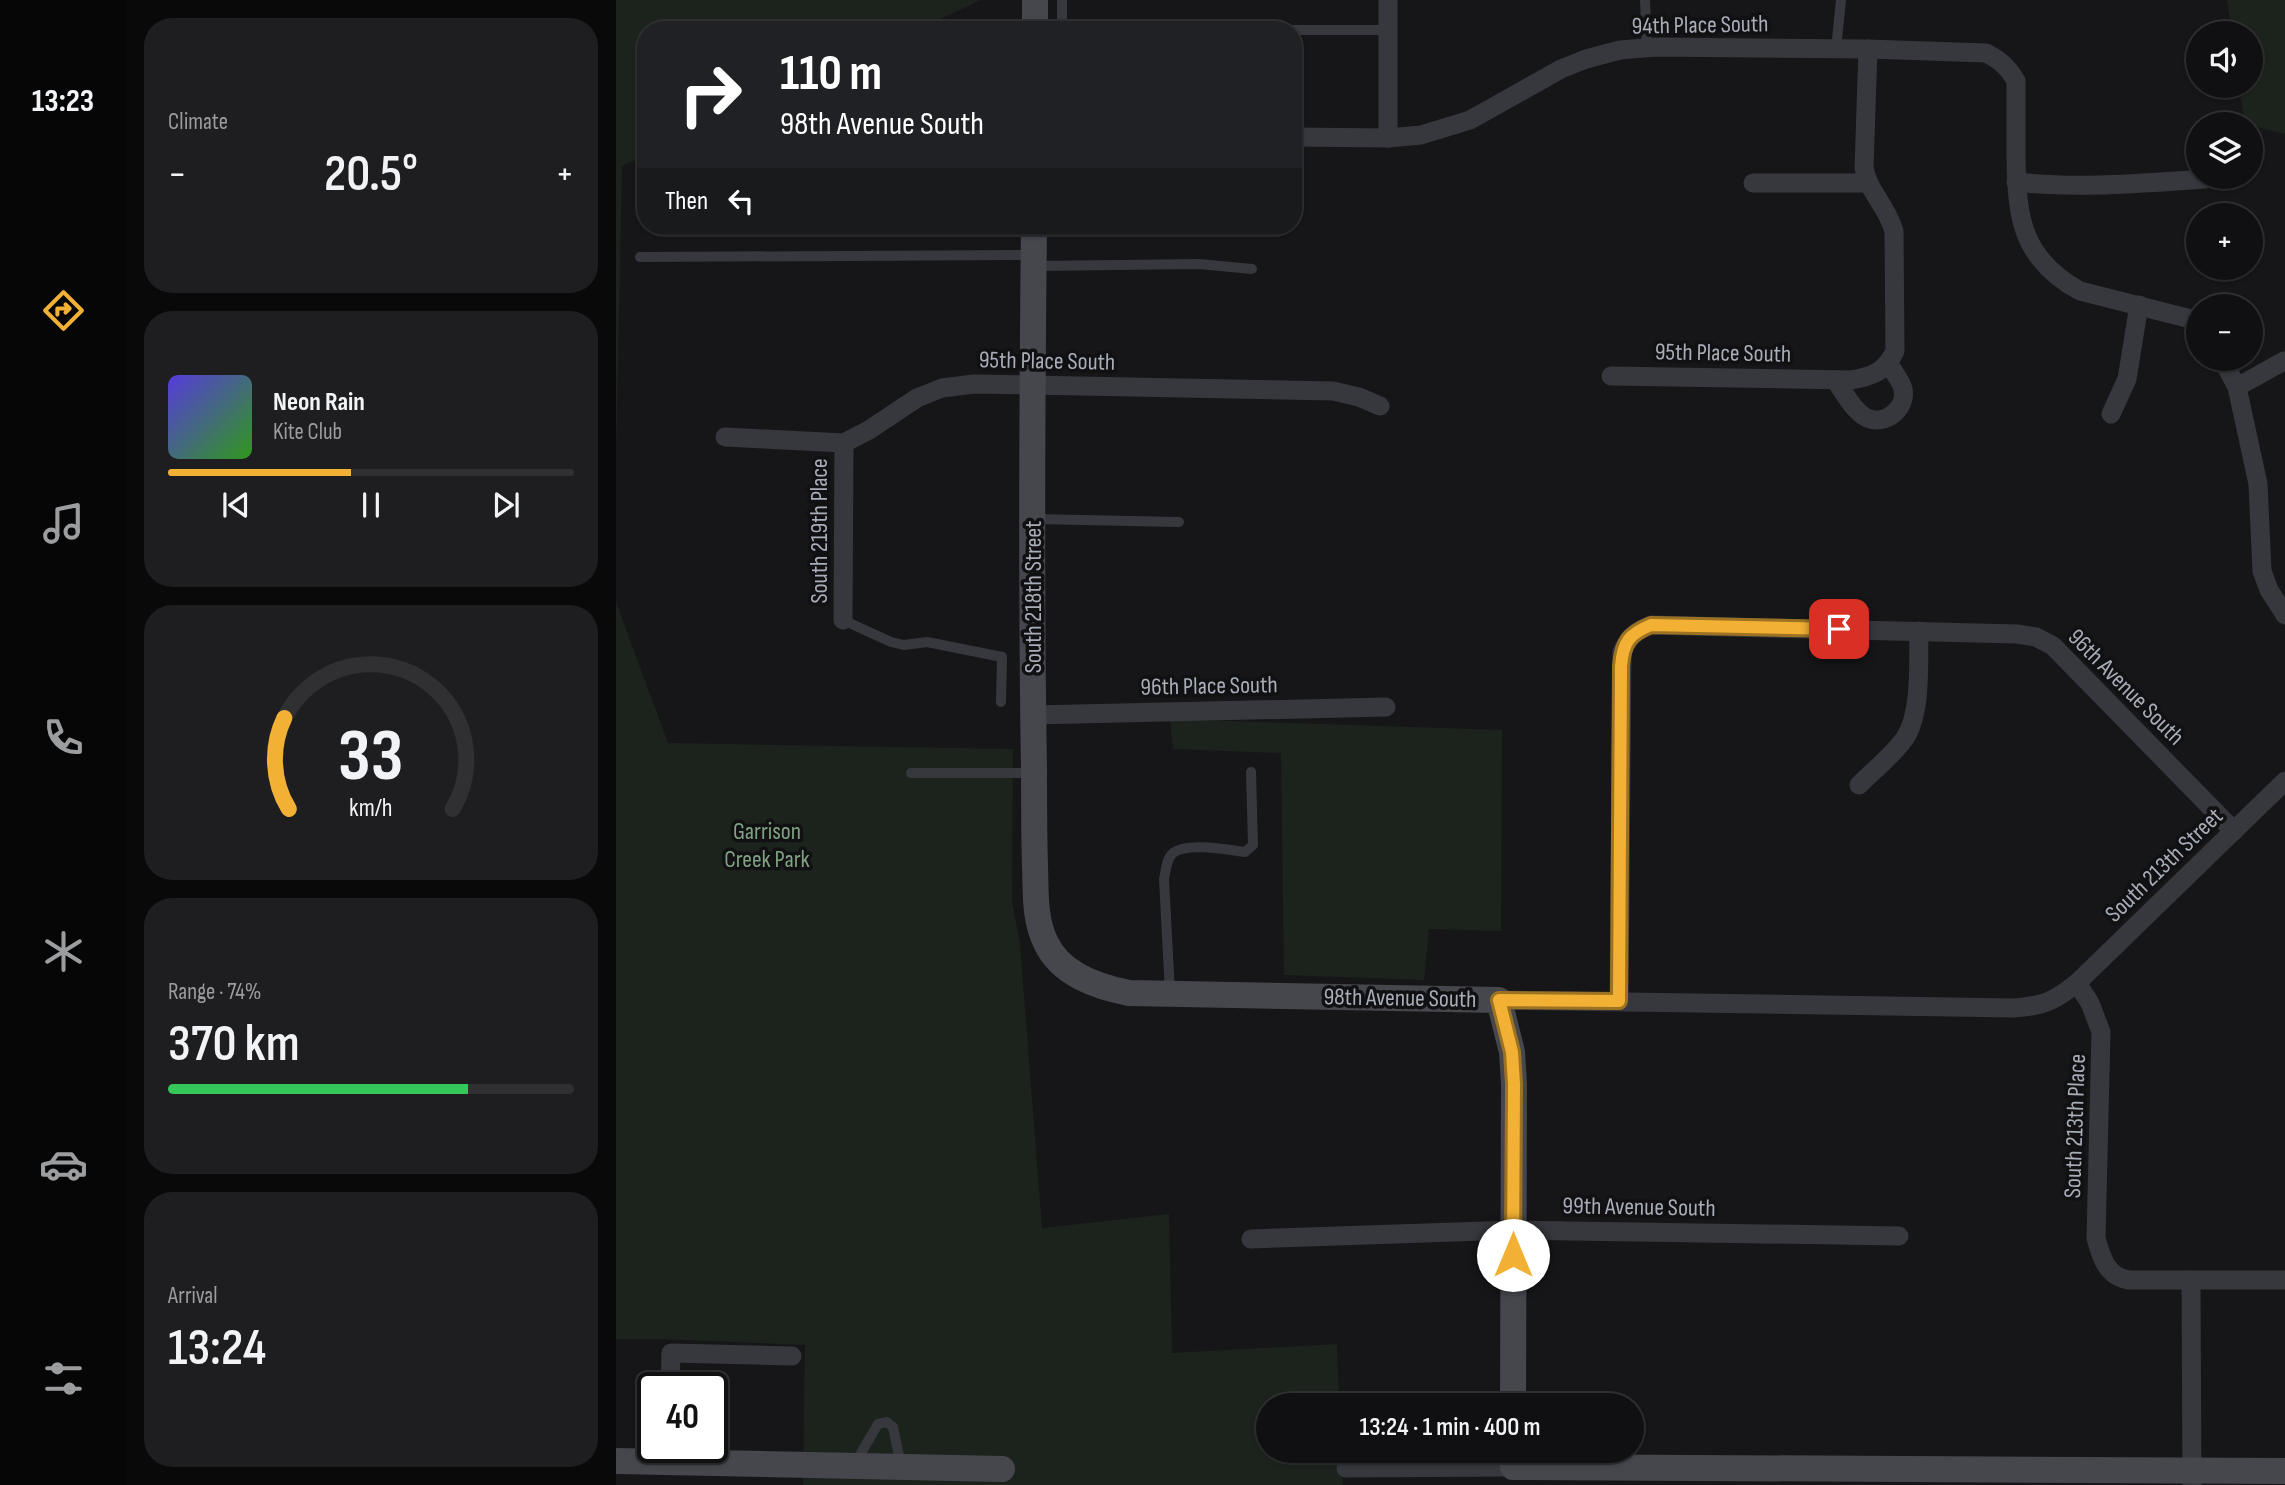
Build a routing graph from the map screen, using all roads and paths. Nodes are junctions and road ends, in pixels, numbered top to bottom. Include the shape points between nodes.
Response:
1 (1035, 0) edge
2 (1062, 0) edge
3 (1388, 0) edge
4 (1645, 0) edge
5 (1841, 0) edge
6 (1035, 21) edge
7 (1062, 21) edge
8 (1302, 30) edge
9 (1388, 30) junction
10 (1647, 48) junction
11 (1836, 49) junction
12 (1867, 49) junction
13 (1302, 137) edge
14 (1388, 138) junction
15 (2186, 179) edge
16 (1754, 183) dead end
17 (1867, 183) junction
18 (2016, 183) junction
19 (1034, 235) edge
20 (639, 257) dead end
21 (1034, 261) junction
22 (1252, 269) dead end
23 (2138, 305) junction
24 (2186, 318) edge
25 (2285, 361) edge
26 (1889, 364) junction
27 (2228, 371) edge
28 (1611, 376) dead end
29 (1843, 380) junction
30 (1032, 384) junction
31 (2236, 387) junction
32 (1380, 406) dead end
33 (2111, 414) dead end
34 (725, 437) dead end
35 (844, 443) junction
36 (1032, 519) junction
37 (1179, 522) dead end
38 (2285, 615) edge
39 (842, 620) joint
40 (1919, 631) junction
41 (1001, 702) dead end
42 (1386, 707) dead end
43 (1033, 715) junction
44 (1251, 772) dead end
45 (911, 773) dead end
46 (1034, 773) junction
47 (2285, 781) edge
48 (1859, 785) dead end
49 (2234, 831) junction
50 (1060, 963) joint
51 (2077, 983) junction
52 (1170, 994) junction
53 (1470, 1000) junction
54 (1499, 1000) junction
55 (1619, 1001) junction
56 (1514, 1124) junction
57 (1514, 1230) junction
58 (1899, 1236) dead end
59 (1251, 1239) dead end
60 (2191, 1280) junction
61 (2285, 1280) edge
62 (792, 1356) dead end
63 (670, 1372) edge
64 (1513, 1393) edge
65 (637, 1458) edge
66 (728, 1458) edge
67 (616, 1461) edge
68 (857, 1466) junction
69 (901, 1467) junction
70 (1513, 1467) edge
71 (1346, 1468) dead end
72 (1002, 1469) dead end
73 (2285, 1471) edge
74 (965, 1477) edge
75 (2192, 1478) edge

1 - 6 street
2 - 7 lane
3 - 9 street
4 - 10 lane
5 - 11 lane
8 - 9 lane
9 - 14 street
10 - 11 street, 94th Place South
10 - 14 street, 94th Place South via 1586,59 1470,120 1421,135
11 - 12 street, 94th Place South
12 - 17 street
12 - 18 street, 94th Place South via 1974,52 1999,60 2016,81
13 - 14 street, 94th Place South
15 - 18 street via 2085,186
16 - 17 street
17 - 26 street via 1890,216 1894,231 1895,351
18 - 23 street via 2022,225 2048,269 2080,291
19 - 21 street, South 218th Street
20 - 21 lane
21 - 22 lane
21 - 30 street, South 218th Street
23 - 24 street
23 - 33 street via 2127,379
25 - 31 street
26 - 29 street via 1868,376
26 - 29 street via 1903,396 1895,414 1886,419 1858,412
27 - 31 street
28 - 29 street, 95th Place South
30 - 32 street, 95th Place South via 1334,391
30 - 35 street, 95th Place South via 974,383 942,388 916,398
30 - 36 street, South 218th Street
31 - 38 street via 2258,484 2262,570
34 - 35 street
35 - 39 street, South 219th Place
36 - 37 lane
36 - 43 street, South 218th Street
39 - 41 lane via 891,642 928,642 1002,657
40 - 48 street via 1911,726
40 - 49 street, 96th Avenue South via 2017,634 2053,646
40 - 55 street, 96th Avenue South via 1651,625 1627,641 1621,666
42 - 43 street, 96th Place South
43 - 46 street, South 218th Street
44 - 52 lane via 1252,845 1245,852 1188,848 1173,853 1167,864
45 - 46 lane
46 - 50 street, South 218th Street via 1038,921 1046,945
47 - 49 street, South 213th Street
49 - 51 street, South 213th Street
50 - 52 street, 98th Avenue South via 1107,989
51 - 55 street, 98th Avenue South via 2037,1007 2014,1008
51 - 60 street, South 213th Place via 2101,1032 2096,1237 2102,1258 2120,1279
52 - 53 street, 98th Avenue South
53 - 54 street, 98th Avenue South
53 - 56 street via 1502,1059
54 - 55 street, 98th Avenue South
54 - 56 street via 1512,1052
56 - 57 street
57 - 58 street, 99th Avenue South
57 - 59 street, 99th Avenue South
57 - 64 street
60 - 61 street
60 - 75 street
62 - 63 street via 671,1353
65 - 67 street
66 - 68 street
68 - 69 street
68 - 69 lane via 878,1424 887,1422 893,1427
69 - 74 street
70 - 71 street
70 - 75 street
72 - 74 street
73 - 75 street

